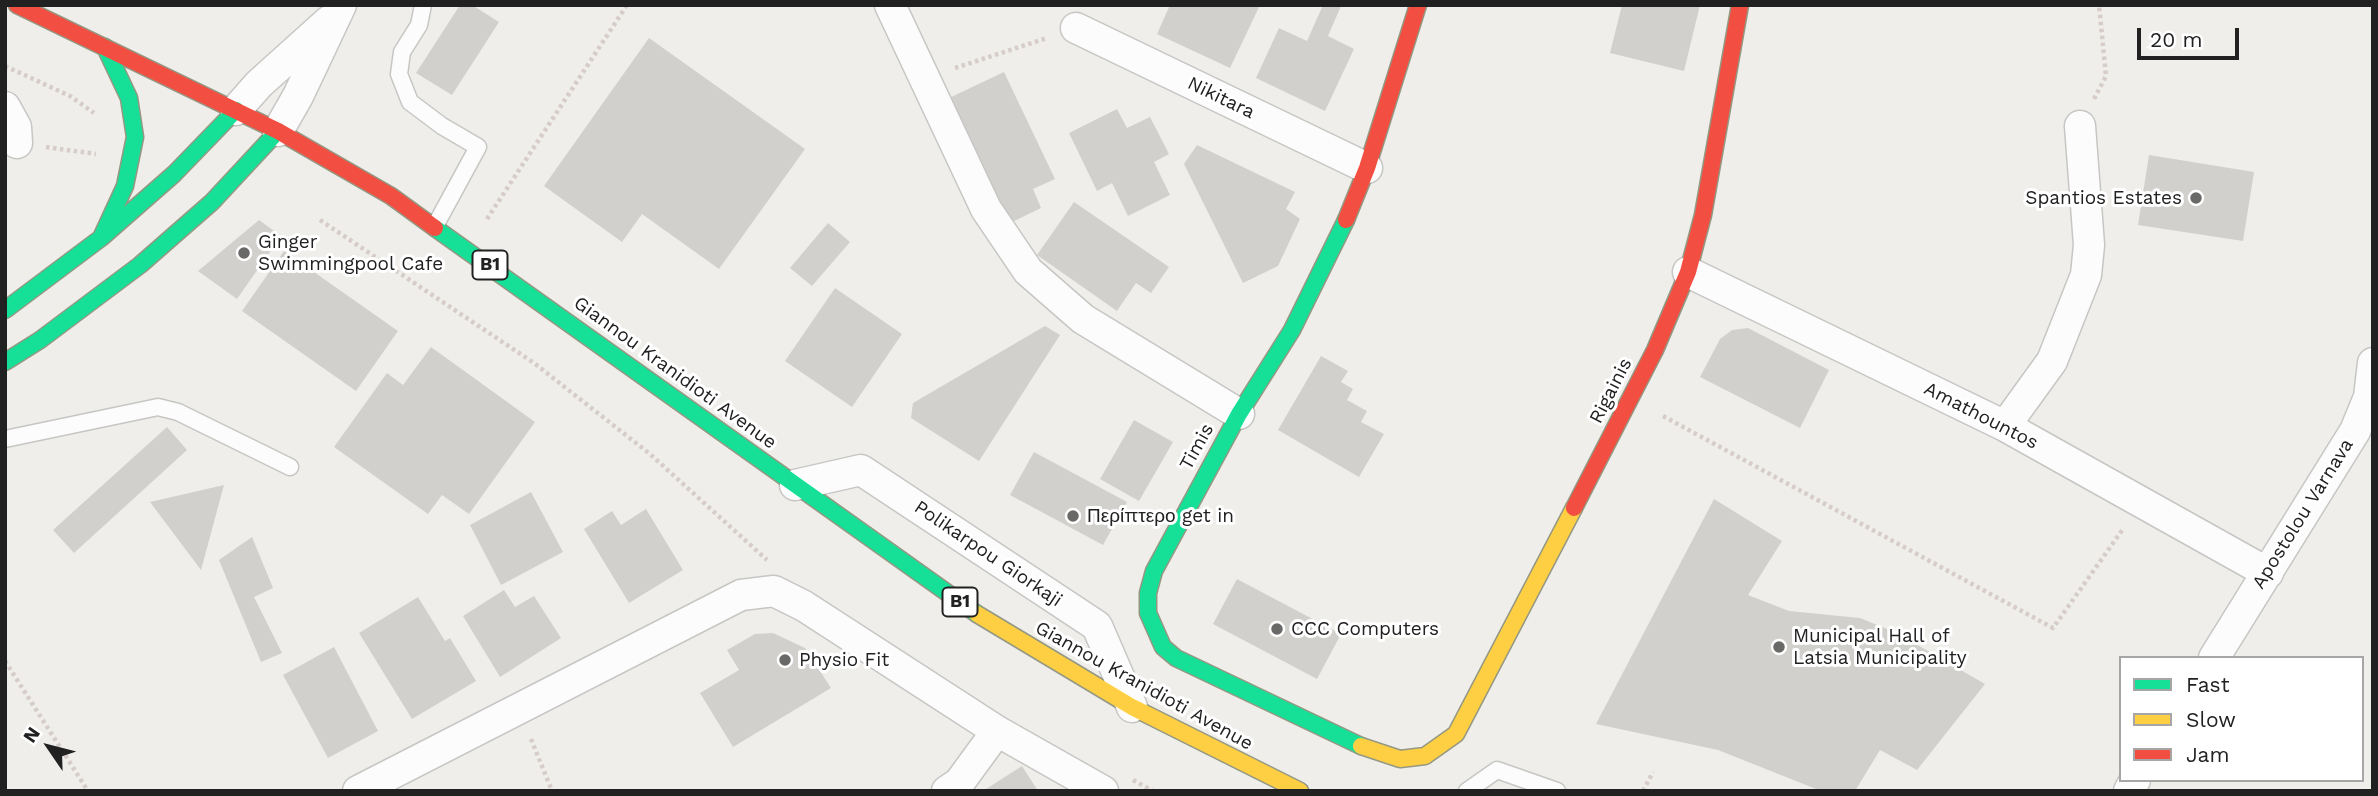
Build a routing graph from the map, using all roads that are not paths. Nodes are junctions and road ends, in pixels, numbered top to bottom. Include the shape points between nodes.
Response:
1 (17, 5) edge
2 (423, 5) edge
3 (890, 5) edge
4 (1418, 5) edge
5 (1740, 5) edge
6 (337, 12) edge
7 (1076, 28) road end
8 (105, 47) junction
9 (5, 107) edge
10 (236, 110) junction
11 (2080, 126) road end
12 (278, 131) junction
13 (17, 143) road end
14 (1367, 168) junction
15 (435, 226) junction
16 (101, 237) junction
17 (1688, 272) junction
18 (5, 310) edge
19 (5, 362) edge
20 (2373, 363) edge
21 (2371, 397) edge
22 (1239, 414) junction
23 (2005, 426) junction
24 (5, 439) edge
25 (290, 467) dead end
26 (795, 485) junction
27 (2268, 573) junction
28 (2215, 656) edge
29 (1132, 707) junction
30 (997, 731) junction
31 (1425, 756) joint
32 (1116, 784) edge
33 (358, 791) edge
34 (947, 791) edge
35 (1300, 791) edge
36 (1467, 791) edge
37 (1557, 791) edge

1 - 8 main road, Giannou Kranidioti Avenue / B1
2 - 15 lane via 419,25 402,52 399,74 410,102 478,147
3 - 22 street via 986,209 1028,271 1083,319
4 - 14 main road, Timis
5 - 17 main road, Rigainis via 1713,175
6 - 10 street
6 - 12 street
7 - 14 street, Nikitara
8 - 10 main road, Giannou Kranidioti Avenue / B1
8 - 16 main road via 129,98 135,137 125,186
9 - 13 street via 16,127
10 - 12 main road, Giannou Kranidioti Avenue / B1
10 - 16 main road via 174,174
11 - 23 street via 2089,245 2086,275 2052,361
12 - 15 main road, Giannou Kranidioti Avenue / B1
12 - 19 main road via 212,201 140,265
14 - 22 main road, Timis via 1338,241 1292,330
15 - 26 main road, Giannou Kranidioti Avenue / B1
16 - 18 main road
17 - 23 street, Amathountos
17 - 31 main road, Rigainis via 1656,350 1465,720 1444,746
20 - 21 street, Apostolou Varnava
21 - 27 street, Apostolou Varnava
22 - 31 main road, Timis via 1154,571 1148,613 1155,633 1176,658 1373,752 1400,759
23 - 27 street, Amathountos
24 - 25 lane via 158,407 178,412
26 - 29 main road, Giannou Kranidioti Avenue / B1 via 991,624
26 - 29 street, Polikarpou Giorkaji via 861,470 1097,626
27 - 28 street, Apostolou Varnava
29 - 35 main road, Giannou Kranidioti Avenue / B1
30 - 32 street
30 - 33 street via 774,591 741,595
30 - 34 street
36 - 37 lane via 1497,770

